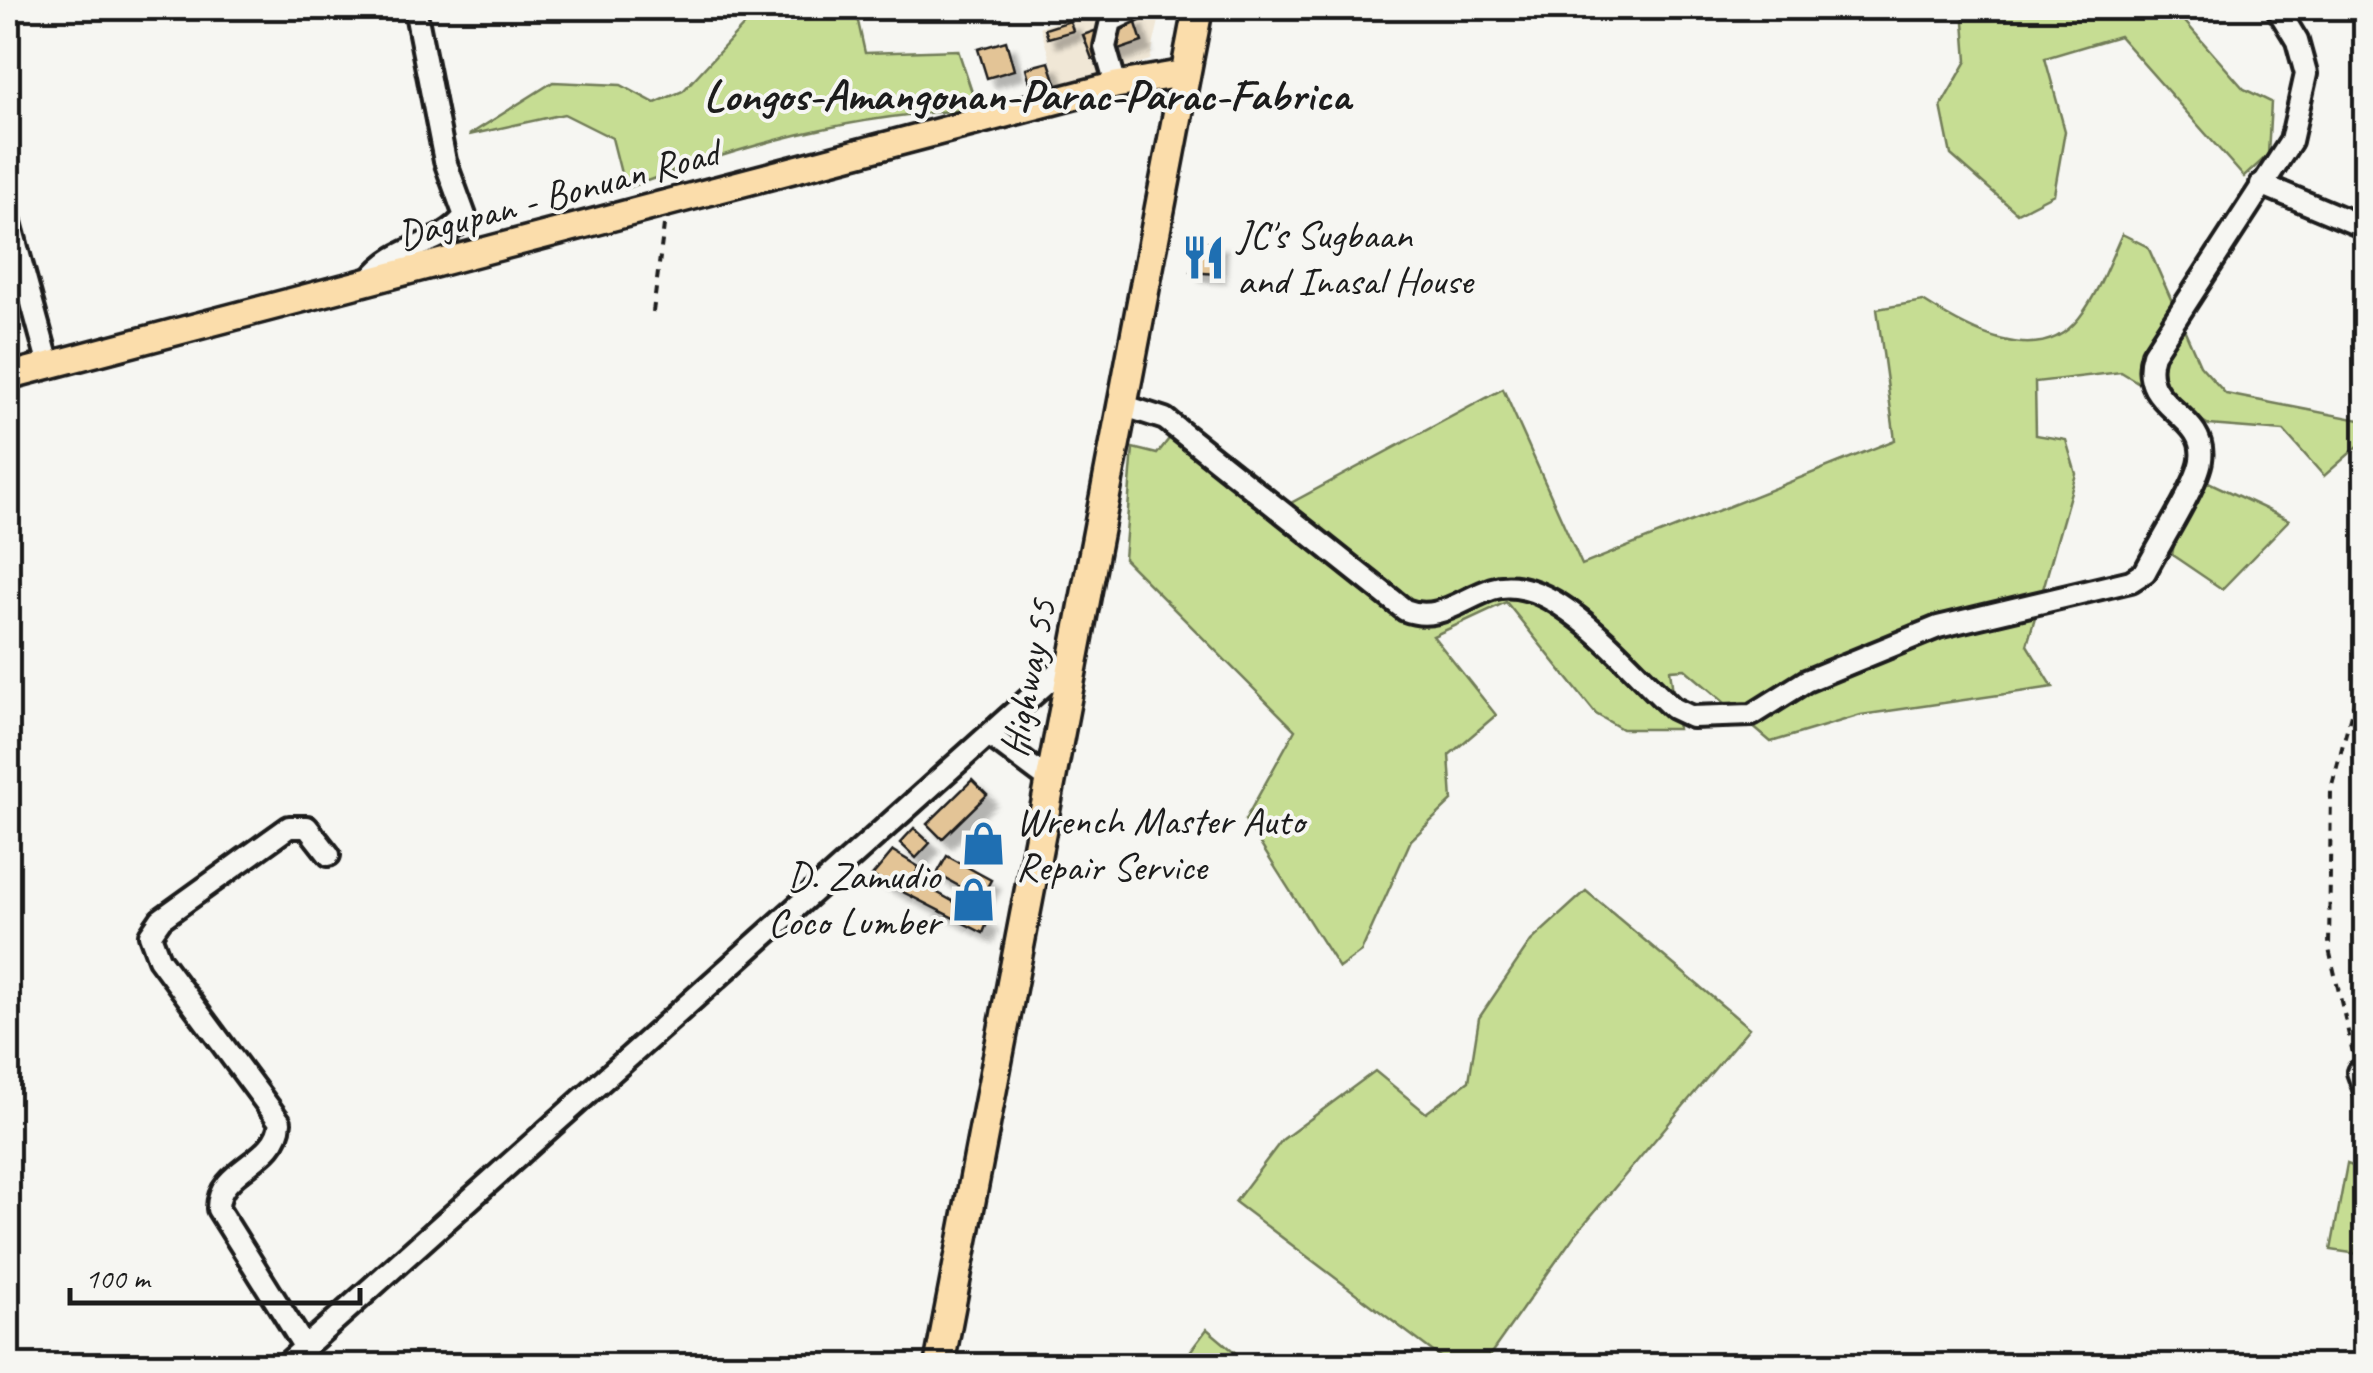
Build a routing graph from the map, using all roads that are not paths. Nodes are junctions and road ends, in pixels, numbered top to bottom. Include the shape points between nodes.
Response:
1 (415, 8) edge
2 (1138, 8) edge
3 (1198, 8) edge
4 (2276, 8) edge
5 (1186, 73) junction
6 (1116, 85) junction
7 (2261, 184) junction
8 (8, 215) edge
9 (2366, 228) edge
10 (368, 282) junction
11 (49, 365) junction
12 (8, 376) edge
13 (1145, 413) junction
14 (1071, 661) junction
15 (990, 735) junction
16 (1049, 780) junction
17 (329, 855) dead end
18 (2358, 1072) road end
19 (2366, 1094) edge
20 (304, 1346) junction
21 (284, 1366) edge
22 (939, 1366) edge

1 - 10 street via 446,161 465,216 455,228 396,254
2 - 6 street via 1110,21 1105,46
3 - 5 highway, Highway 55
4 - 7 street via 2297,42 2306,74 2291,141
5 - 6 main road, Dagupan - Bonuan Road
5 - 13 highway, Highway 55
6 - 10 main road, Dagupan - Bonuan Road
7 - 9 street
7 - 13 street via 2152,354 2150,384 2194,432 2201,462 2146,572 2132,581 1938,627 1806,681 1752,715 1692,717 1673,708 1573,614 1526,589 1494,588 1432,614 1405,610
8 - 11 street
10 - 11 main road, Dagupan - Bonuan Road
11 - 12 main road, Dagupan - Bonuan Road
13 - 14 highway, Highway 55
14 - 15 street
14 - 16 highway, Highway 55
15 - 16 street
15 - 20 street
16 - 22 highway, Highway 55
17 - 20 street via 307,827 288,827 160,919 150,935 159,959 280,1122 276,1142 224,1187 218,1208
18 - 19 street
20 - 21 street

